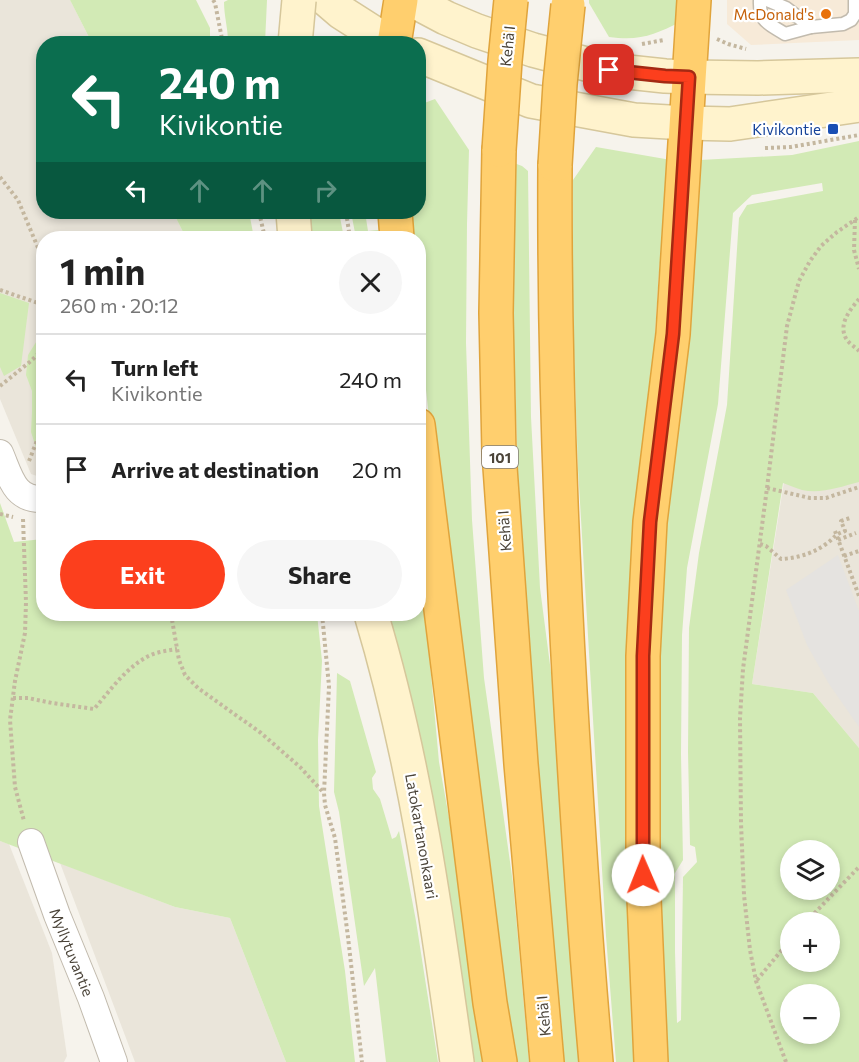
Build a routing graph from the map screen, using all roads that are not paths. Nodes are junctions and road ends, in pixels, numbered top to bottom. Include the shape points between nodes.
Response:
1 (299, 0) edge
2 (327, 0) edge
3 (401, 0) edge
4 (412, 0) edge
5 (512, 0) edge
6 (694, 0) edge
7 (760, 0) edge
8 (767, 0) edge
9 (855, 0) edge
10 (569, 3) edge
11 (811, 27) junction
12 (296, 36) edge
13 (379, 36) edge
14 (394, 36) edge
15 (426, 58) edge
16 (859, 75) edge
17 (689, 77) junction
18 (859, 105) edge
19 (686, 123) junction
20 (0, 453) edge
21 (426, 489) edge
22 (36, 500) edge
23 (373, 621) edge
24 (31, 842) road end
25 (114, 1062) edge
26 (457, 1062) edge
27 (500, 1062) edge
28 (548, 1062) edge
29 (596, 1062) edge
30 (651, 1062) edge

1 - 12 street, bridge
2 - 13 street
3 - 14 highway
4 - 17 street via 466,27 533,50 609,70
5 - 28 highway, Kehä I / 101, bridge via 499,150 499,453 521,764
6 - 17 highway
7 - 11 lane via 759,12 766,22 785,34
8 - 11 lane via 786,8
9 - 11 lane via 851,20
10 - 29 highway, bridge via 555,165 554,282 561,522 575,783
15 - 19 street via 531,101 634,120
16 - 17 street
17 - 19 highway
18 - 19 street via 730,124
19 - 30 highway via 673,334 650,522 643,656 643,875
20 - 22 street via 14,486
21 - 27 highway
23 - 26 street, Latokartanonkaari via 385,658 425,844
24 - 25 street, Myllytuvantie

